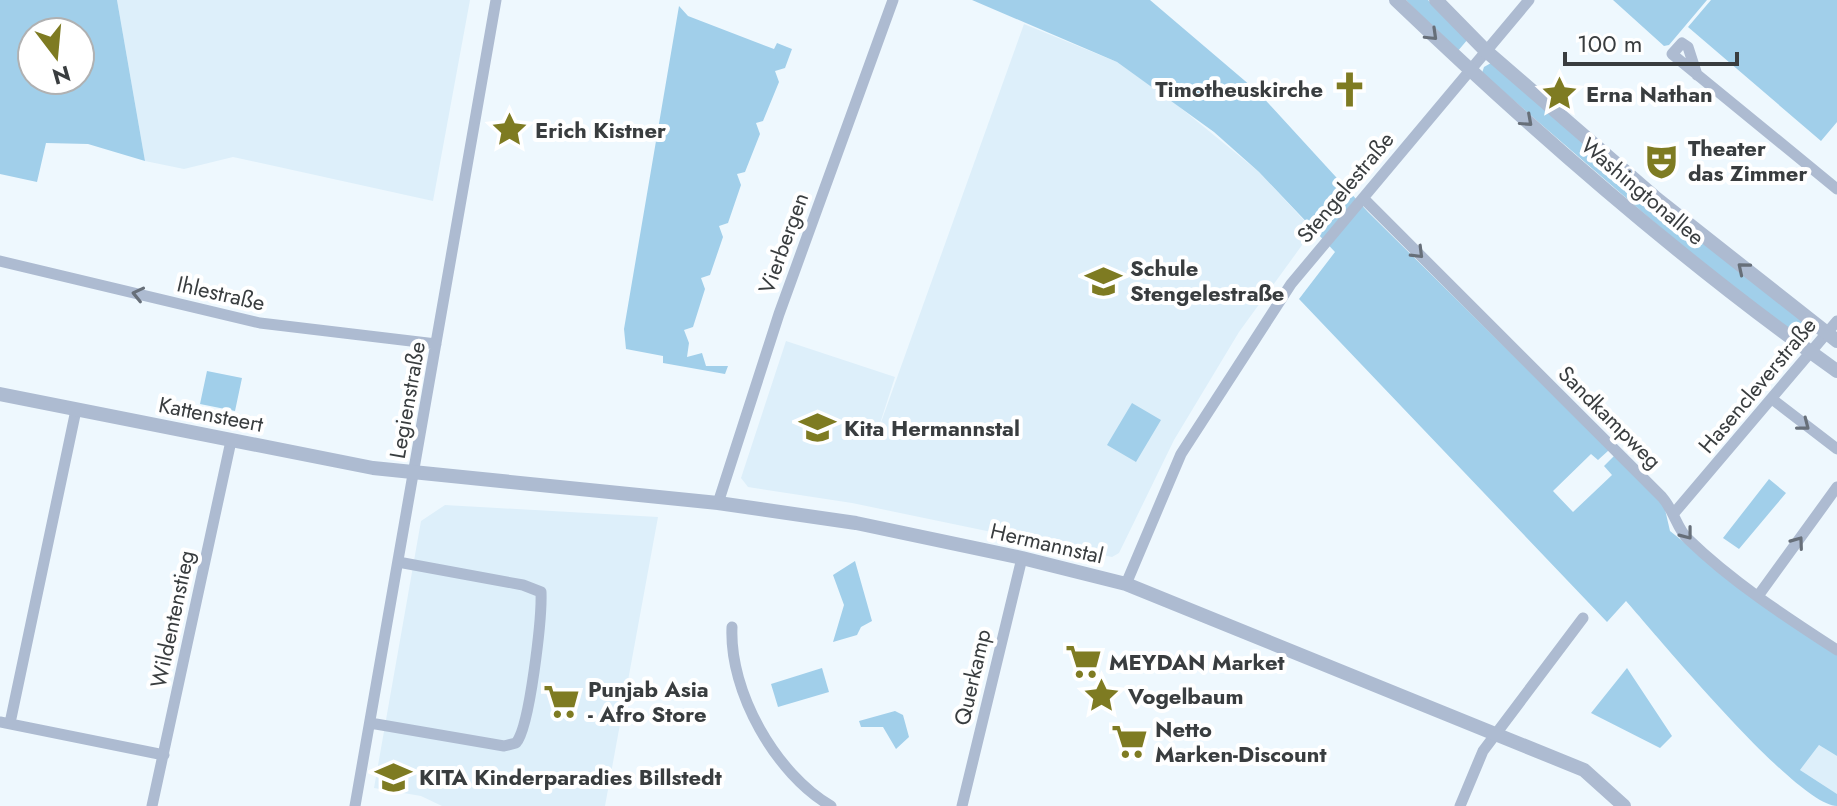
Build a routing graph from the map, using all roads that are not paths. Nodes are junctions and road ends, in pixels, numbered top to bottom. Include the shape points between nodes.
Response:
1 (496, 0) edge
2 (893, 0) edge
3 (1396, 0) edge
4 (1436, 0) edge
5 (1529, 0) edge
6 (1485, 50) junction
7 (1469, 69) junction
8 (1697, 75) dead end
9 (1837, 189) edge
10 (1363, 198) junction
11 (0, 261) edge
12 (1837, 321) edge
13 (1832, 337) edge
14 (436, 344) junction
15 (1811, 353) junction
16 (1837, 371) edge
17 (0, 394) edge
18 (1772, 399) junction
19 (76, 410) junction
20 (231, 441) junction
21 (1837, 449) edge
22 (415, 472) junction
23 (1837, 487) edge
24 (718, 503) junction
25 (1675, 512) junction
26 (1022, 558) junction
27 (398, 562) junction
28 (1126, 584) junction
29 (1758, 596) junction
30 (1583, 618) dead end
31 (732, 627) dead end
32 (1837, 650) edge
33 (5, 723) edge
34 (370, 723) junction
35 (1498, 736) junction
36 (164, 755) junction
37 (152, 806) edge
38 (355, 806) edge
39 (831, 806) edge
40 (962, 806) edge
41 (1460, 806) edge
42 (1624, 806) edge

1 - 14 street, Legienstraße
2 - 24 street, Vierbergen via 779,314
3 -> 7 street, Washingtonallee
4 - 6 street, Washingtonallee
5 - 6 street, Stengelestraße
6 - 7 street, Stengelestraße
13 -> 6 street, Washingtonallee via 1657,199
7 - 10 street, Stengelestraße
7 -> 15 street, Washingtonallee via 1650,227
8 - 9 street
10 -> 25 street, Sandkampweg
10 - 28 street, Stengelestraße via 1291,284 1225,381 1181,454
14 -> 11 street, Ihlestraße via 260,323
12 - 13 street, Hasencleverstraße
13 - 15 street, Hasencleverstraße
14 - 22 street, Legienstraße
15 - 16 street, Washingtonallee
15 - 18 street, Hasencleverstraße
17 - 19 street, Kattensteert
18 -> 21 street
18 - 25 street, Hasencleverstraße
19 - 20 street, Kattensteert
19 - 33 street
20 - 22 street, Kattensteert
20 - 36 street, Wildentenstieg
22 - 24 street, Hermannstal
22 - 27 street, Legienstraße
29 -> 23 street
24 - 26 street, Hermannstal via 856,523
25 -> 29 street, Sandkampweg via 1685,536
26 - 28 street, Hermannstal
26 - 40 street, Querkamp
27 - 34 street, Legienstraße
27 - 34 street via 541,592 524,725 516,743 504,746
28 - 35 street, Hermannstal
29 - 32 street, Sandkampweg
30 - 35 street
31 - 39 street via 734,654 769,748 792,776
33 - 36 street
34 - 38 street, Legienstraße
35 - 41 street via 1483,751
35 - 42 street, Hermannstal via 1584,770
36 - 37 street, Wildentenstieg

